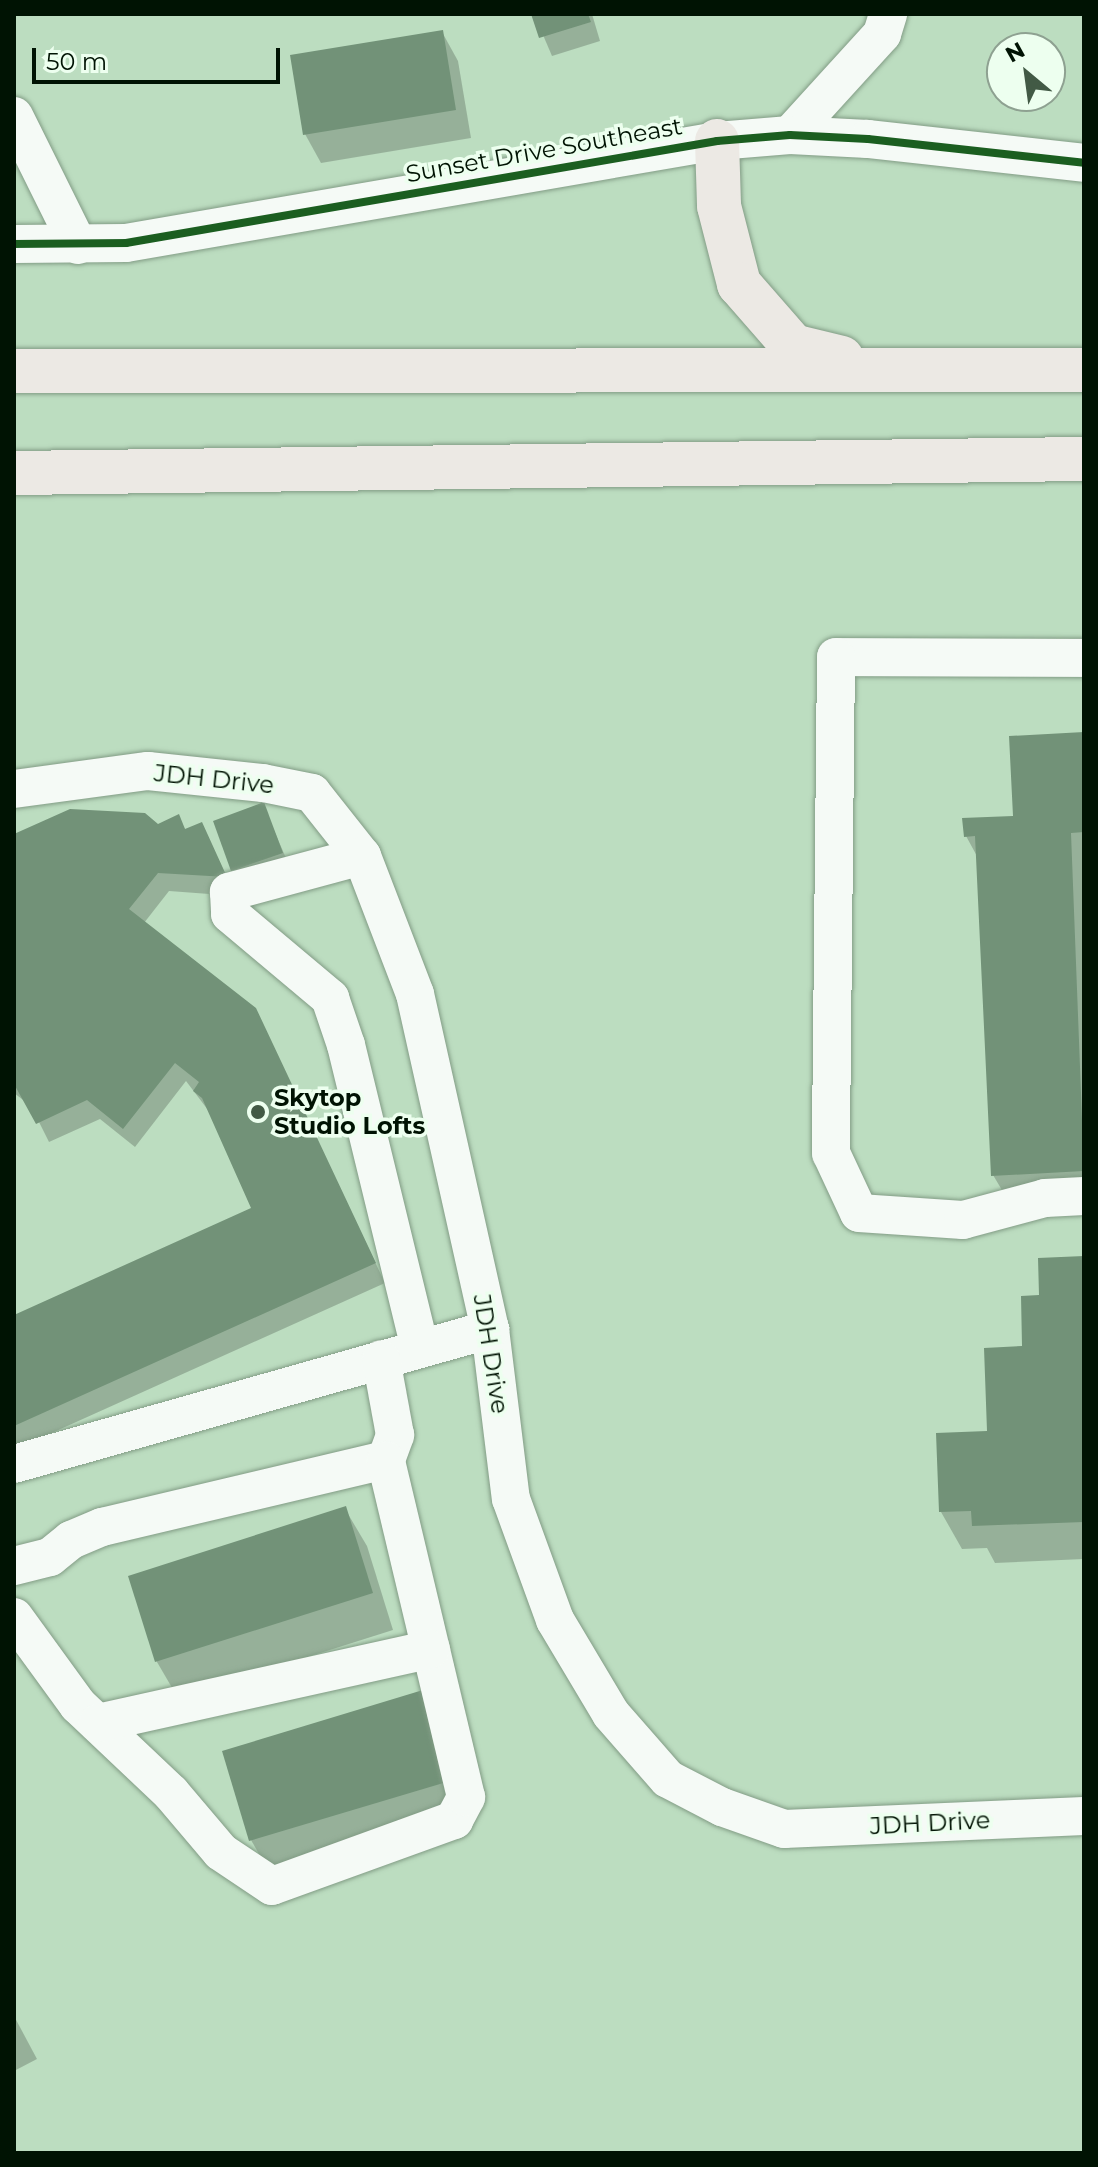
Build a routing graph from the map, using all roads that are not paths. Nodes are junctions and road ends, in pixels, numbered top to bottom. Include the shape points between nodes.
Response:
1 (888, 14) edge
2 (14, 116) edge
3 (790, 135) junction
4 (717, 141) junction
5 (1084, 163) edge
6 (14, 244) edge
7 (78, 245) junction
8 (895, 370) junction
9 (1084, 370) edge
10 (14, 371) edge
11 (1084, 459) edge
12 (23, 474) edge
13 (1084, 658) edge
14 (14, 789) edge
15 (362, 856) junction
16 (1084, 1196) edge
17 (490, 1329) junction
18 (420, 1348) junction
19 (381, 1359) junction
20 (386, 1460) junction
21 (14, 1464) edge
22 (14, 1566) edge
23 (14, 1617) edge
24 (431, 1649) junction
25 (98, 1723) junction
26 (1084, 1816) edge

1 - 3 street via 882,34
2 - 7 street
3 - 4 street, Sunset Drive Southeast
3 - 5 street, Sunset Drive Southeast
4 - 7 street, Sunset Drive Southeast via 126,243
4 - 8 highway via 719,206 739,284 793,346
6 - 7 street, Sunset Drive Southeast
8 - 9 highway
8 - 10 highway
11 - 12 highway
13 - 16 street via 836,657 831,1153 859,1213 963,1220 1045,1198
14 - 15 street, JDH Drive via 148,771 263,783 312,793
15 - 17 street, JDH Drive via 415,994
15 - 18 street via 229,892 230,914 330,998
17 - 18 street
17 - 26 street, JDH Drive via 511,1499 555,1620 611,1714 668,1779 722,1807 784,1829
18 - 19 street
19 - 20 street via 395,1435
19 - 21 street
20 - 22 street via 102,1527 71,1540 50,1557
20 - 24 street
23 - 25 street via 78,1705
24 - 25 street
24 - 25 street via 466,1797 454,1820 272,1886 221,1852 171,1793

